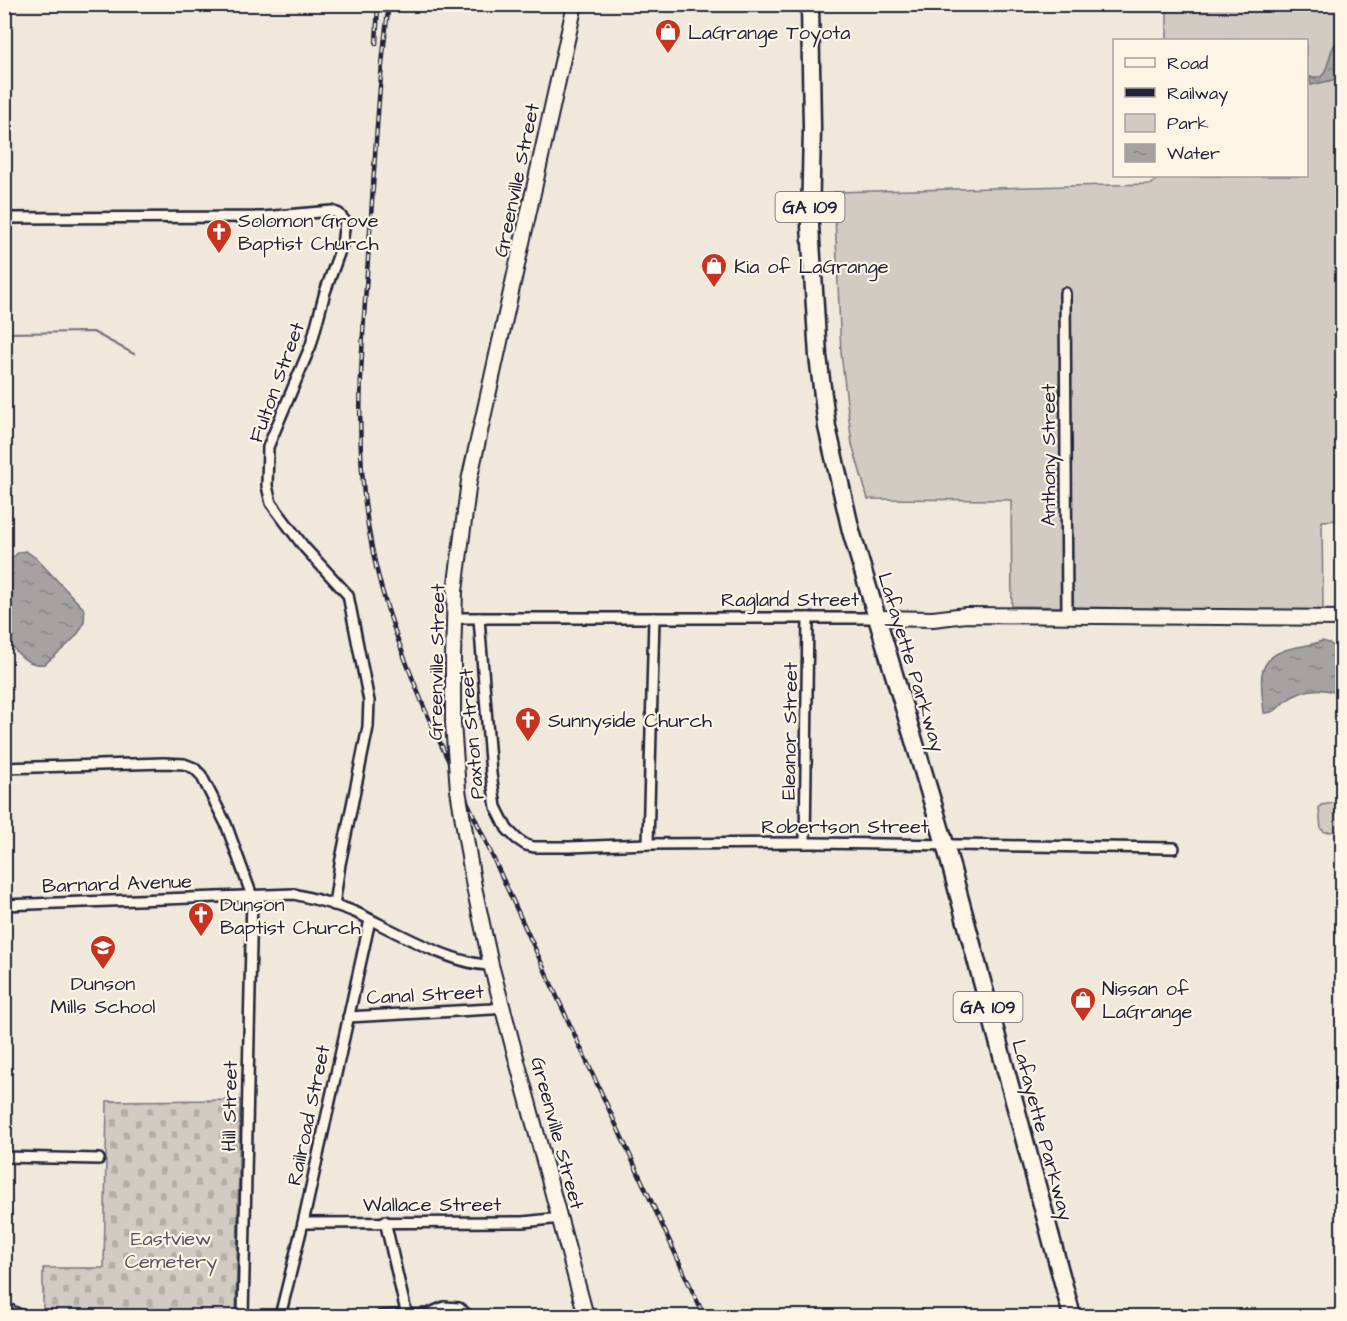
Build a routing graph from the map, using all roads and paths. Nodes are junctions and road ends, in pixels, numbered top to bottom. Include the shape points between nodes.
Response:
1 (575, 4) edge
2 (810, 4) edge
3 (4, 218) edge
4 (1065, 293) dead end
5 (1067, 616) junction
6 (454, 618) junction
7 (479, 618) junction
8 (654, 618) junction
9 (808, 618) junction
10 (877, 618) junction
11 (1342, 618) edge
12 (4, 768) edge
13 (517, 839) joint
14 (805, 843) junction
15 (648, 844) junction
16 (945, 844) junction
17 (1174, 848) dead end
18 (252, 896) junction
19 (4, 905) edge
20 (334, 905) junction
21 (370, 920) junction
22 (491, 965) junction
23 (503, 1007) junction
24 (348, 1017) junction
25 (4, 1157) edge
26 (99, 1159) dead end
27 (561, 1218) junction
28 (385, 1221) junction
29 (303, 1223) junction
30 (4, 1307) edge
31 (407, 1316) edge
32 (22, 1317) edge
33 (243, 1317) edge
34 (280, 1317) edge
35 (381, 1317) edge
36 (469, 1317) edge
37 (586, 1317) edge
38 (1072, 1317) edge

1 - 6 street, Greenville Street via 469,481
2 - 10 highway, Lafayette Parkway / GA 109 via 810,225 818,356 840,489
3 - 20 street, Fulton Street via 263,217 332,211 345,221 342,245 311,345 267,447 271,503 348,595 369,702 368,727
4 - 5 street, Anthony Street
5 - 10 street, Ragland Street
5 - 11 street, Ragland Street
6 - 7 street, Ragland Street
6 - 22 street, Greenville Street, bridge via 453,723 458,790
7 - 8 street, Ragland Street
7 - 13 street, Paxton Street via 496,807 500,819
8 - 9 street, Ragland Street
8 - 15 street
9 - 10 street, Ragland Street
9 - 14 street, Eleanor Street
10 - 16 highway, Lafayette Parkway / GA 109
12 - 18 street via 164,763 194,768 226,824
13 - 15 street, Robertson Street via 534,847
14 - 15 street, Robertson Street
14 - 16 street, Robertson Street
16 - 17 street, Robertson Street
16 - 38 highway, Lafayette Parkway / GA 109
18 - 19 street, Barnard Avenue
18 - 20 street, Barnard Avenue via 294,894
18 - 33 street, Hill Street
20 - 21 street, Barnard Avenue
21 - 22 street, Barnard Avenue via 469,963
21 - 24 street, Railroad Street
22 - 23 street, Greenville Street
23 - 24 street, Canal Street
23 - 27 street, Greenville Street
24 - 29 street, Railroad Street
25 - 26 street
27 - 28 street, Wallace Street via 523,1222
27 - 37 street, Greenville Street
28 - 29 street, Wallace Street
28 - 31 street
29 - 34 street, Railroad Street
30 - 32 street
31 - 35 street
31 - 36 street via 428,1314 444,1307 459,1308

